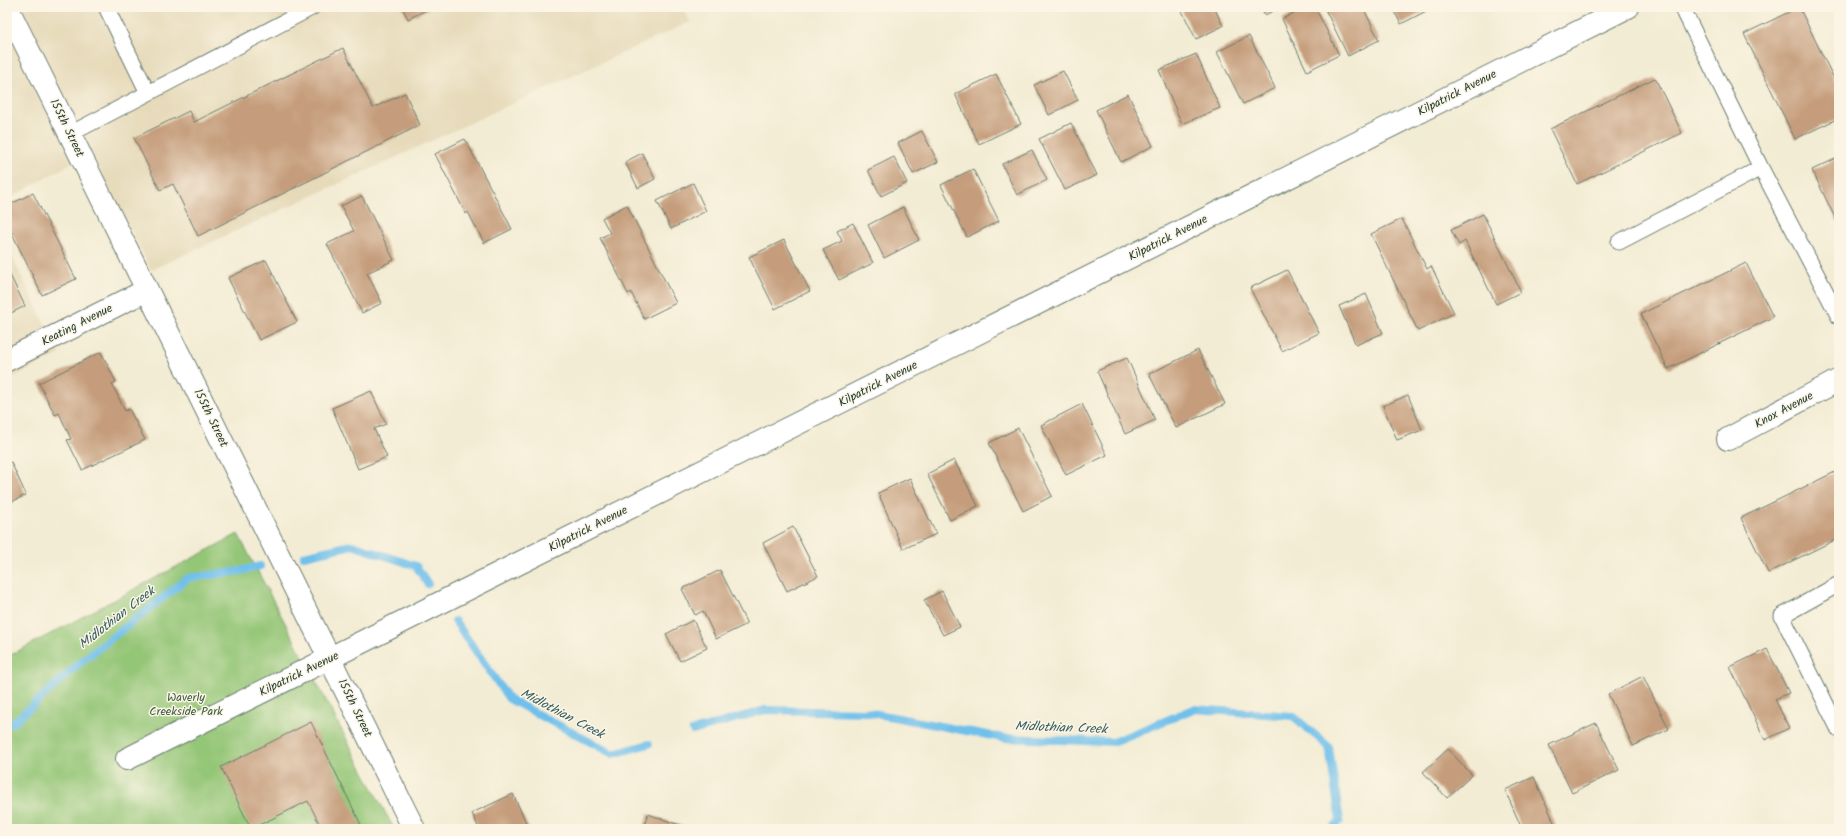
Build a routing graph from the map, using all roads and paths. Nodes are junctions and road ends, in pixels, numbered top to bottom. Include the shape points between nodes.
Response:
1 (7, 7) edge
2 (106, 7) edge
3 (313, 7) edge
4 (1628, 7) edge
5 (1682, 7) edge
6 (148, 93) junction
7 (70, 134) junction
8 (1761, 168) junction
9 (1619, 242) dead end
10 (147, 290) junction
11 (1839, 317) edge
12 (7, 360) edge
13 (1839, 380) edge
14 (1728, 439) dead end
15 (1839, 584) edge
16 (330, 658) junction
17 (1839, 730) edge
18 (127, 758) dead end
19 (414, 829) edge

1 - 7 street, 155th Street
2 - 6 lane
3 - 6 lane
4 - 16 street, Kilpatrick Avenue
5 - 8 lane
6 - 7 lane
7 - 10 street, 155th Street
8 - 9 lane
8 - 11 lane
10 - 12 street, Keating Avenue
10 - 16 street, 155th Street
13 - 14 street, Knox Avenue
15 - 17 lane via 1782,616
16 - 18 street, Kilpatrick Avenue
16 - 19 street, 155th Street

